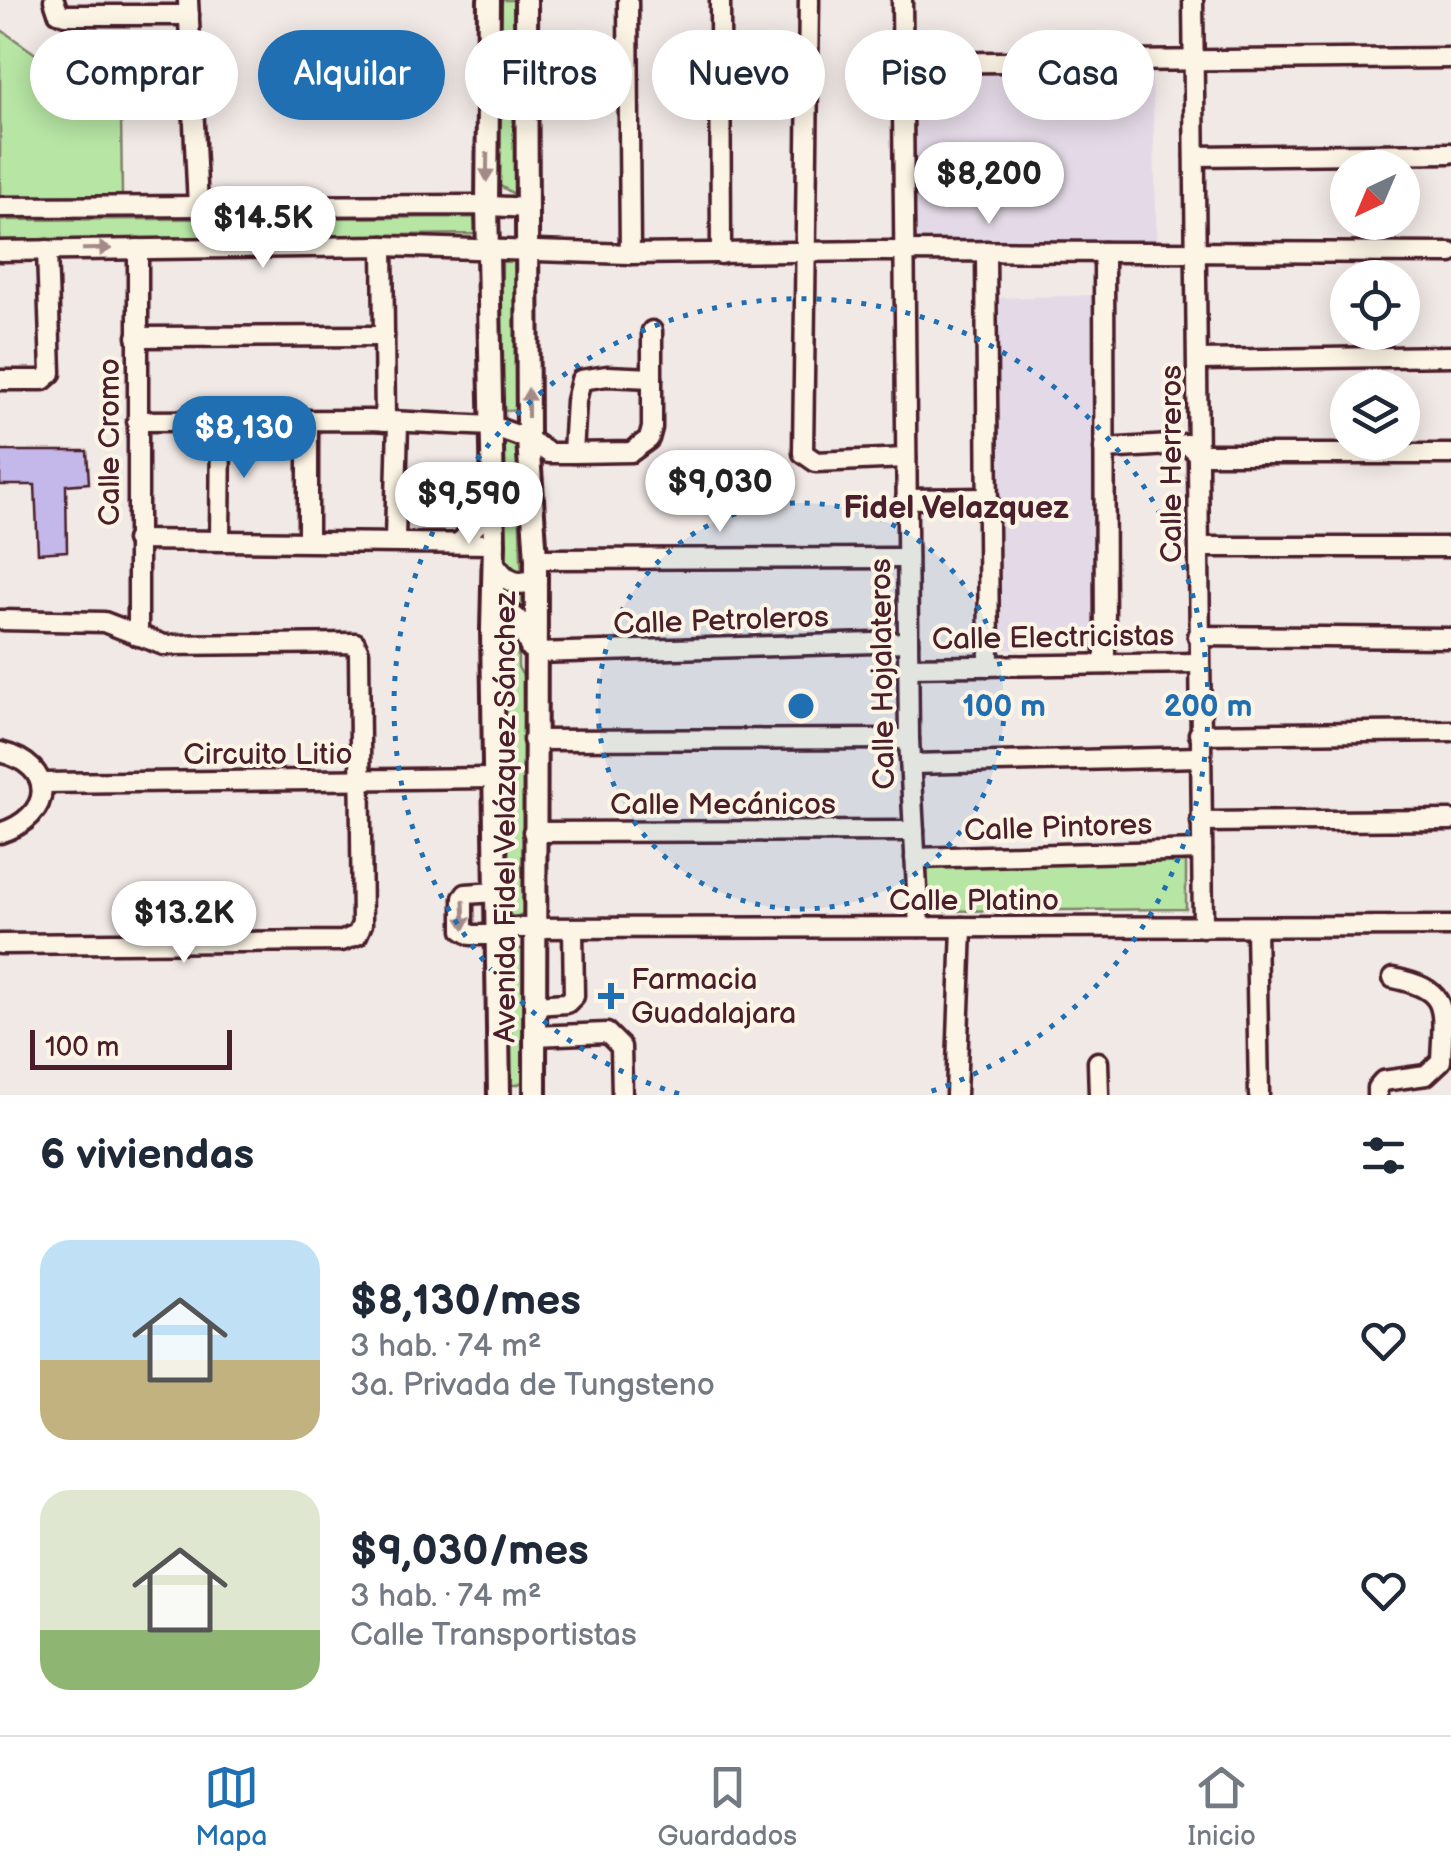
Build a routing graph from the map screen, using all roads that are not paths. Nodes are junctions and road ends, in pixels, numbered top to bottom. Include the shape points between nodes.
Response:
1 (54, 0) edge
2 (490, 0) edge
3 (526, 0) edge
4 (628, 0) edge
5 (720, 0) edge
6 (809, 0) edge
7 (902, 0) edge
8 (1193, 0) edge
9 (118, 6) edge
10 (188, 7) edge
11 (902, 30) edge
12 (1451, 58) edge
13 (1194, 62) junction
14 (982, 63) edge
15 (902, 120) edge
16 (1451, 153) edge
17 (1195, 156) junction
18 (486, 205) junction
19 (198, 206) junction
20 (0, 207) edge
21 (527, 208) junction
22 (383, 246) junction
23 (138, 248) junction
24 (490, 249) junction
25 (0, 250) edge
26 (46, 250) junction
27 (903, 251) junction
28 (986, 251) junction
29 (805, 252) junction
30 (1104, 252) junction
31 (528, 253) junction
32 (1196, 253) junction
33 (1451, 253) edge
34 (630, 254) junction
35 (721, 254) junction
36 (652, 331) dead end
37 (384, 336) junction
38 (137, 337) junction
39 (1451, 356) edge
40 (1198, 360) junction
41 (652, 378) junction
42 (0, 380) edge
43 (137, 420) junction
44 (221, 420) junction
45 (308, 420) junction
46 (392, 421) junction
47 (492, 426) junction
48 (528, 439) junction
49 (1104, 449) junction
50 (574, 454) junction
51 (1198, 454) junction
52 (1451, 454) edge
53 (906, 458) junction
54 (906, 498) junction
55 (988, 498) junction
56 (492, 508) junction
57 (136, 540) junction
58 (220, 540) junction
59 (308, 541) junction
60 (395, 541) junction
61 (459, 543) junction
62 (1451, 546) edge
63 (1200, 547) junction
64 (494, 554) junction
65 (907, 558) junction
66 (536, 569) junction
67 (0, 620) edge
68 (492, 630) junction
69 (138, 636) junction
70 (1198, 636) junction
71 (1451, 638) edge
72 (908, 642) junction
73 (535, 653) junction
74 (1198, 662) junction
75 (1105, 664) junction
76 (989, 666) junction
77 (908, 667) junction
78 (1451, 730) edge
79 (1199, 734) junction
80 (909, 738) junction
81 (533, 740) junction
82 (0, 752) edge
83 (1200, 758) junction
84 (910, 764) junction
85 (494, 778) junction
86 (359, 781) junction
87 (42, 784) junction
88 (1451, 820) edge
89 (1201, 822) junction
90 (914, 831) junction
91 (533, 832) junction
92 (0, 834) edge
93 (1202, 850) junction
94 (915, 858) junction
95 (496, 892) junction
96 (1451, 926) edge
97 (919, 927) junction
98 (962, 927) junction
99 (1204, 927) junction
100 (1256, 927) junction
101 (533, 929) junction
102 (573, 930) junction
103 (498, 932) junction
104 (0, 944) edge
105 (1393, 978) dead end
106 (534, 1005) junction
107 (534, 1036) junction
108 (1098, 1062) dead end
109 (498, 1095) edge
110 (535, 1095) edge
111 (622, 1095) edge
112 (956, 1095) edge
113 (1099, 1095) edge
114 (1259, 1095) edge
115 (1377, 1095) edge

1 - 9 street via 65,15
2 -> 18 main road, Avenida Fidel Velázquez Sánchez
3 - 21 main road, Avenida Fidel Velázquez Sánchez
4 - 34 street
5 - 35 street
6 - 29 street
7 - 11 street, Calle Hojalateros
8 - 13 street, Calle Herreros
9 - 10 street
10 - 19 street
12 - 13 street
13 - 14 street
13 - 17 street, Calle Herreros
15 - 27 street, Calle Hojalateros
16 - 17 street
17 - 32 street, Calle Herreros
18 - 19 street
18 - 21 street
18 - 24 main road, Avenida Fidel Velázquez Sánchez
19 - 20 street
21 - 31 main road, Avenida Fidel Velázquez Sánchez
22 - 23 street
22 - 24 street
22 - 37 street
26 -> 23 street
23 - 38 street, Calle Cromo
24 - 31 street
24 - 47 main road, Avenida Fidel Velázquez Sánchez
25 - 26 street
26 - 42 street via 51,373 43,380
27 - 28 street
27 - 29 street
27 - 53 street, Calle Hojalateros
28 - 30 street
28 - 55 street
29 - 35 street
29 - 53 street via 802,448 816,462
30 - 32 street
30 - 49 street
31 - 34 street
48 -> 31 main road, Avenida Fidel Velázquez Sánchez
32 - 33 street
32 - 40 street, Calle Herreros
34 - 35 street
36 - 41 street
37 - 38 street
37 - 46 street
38 - 43 street, Calle Cromo
39 - 40 street
40 - 51 street, Calle Herreros
41 - 50 street via 652,428 642,447
41 - 50 street via 581,380
43 - 44 street
43 - 57 street, Calle Cromo
44 - 45 street
44 - 58 street
45 - 46 street
45 - 59 street
46 - 47 street
46 - 60 street
47 - 48 street
47 - 56 main road, Avenida Fidel Velázquez Sánchez
48 - 50 street via 549,453
48 - 66 main road, Avenida Fidel Velázquez Sánchez
49 - 51 street via 1187,444
49 - 75 street
51 - 52 street
51 - 63 street, Calle Herreros
53 - 54 street, Calle Hojalateros
54 - 55 street
54 - 65 street, Calle Hojalateros
55 - 76 street
56 - 61 street
56 - 64 main road, Avenida Fidel Velázquez Sánchez
57 - 58 street
57 - 69 street, Calle Cromo
58 - 59 street
59 - 60 street
60 - 61 street
61 - 64 street
62 - 63 street
63 - 70 street, Calle Herreros
64 - 66 main road via 501,575 512,582 524,584
64 - 68 main road, Avenida Fidel Velázquez Sánchez
65 - 66 street
65 - 72 street, Calle Hojalateros
66 - 73 main road, Avenida Fidel Velázquez Sánchez
67 - 69 street via 104,622
68 - 73 main road via 504,614 516,617
68 - 85 main road, Avenida Fidel Velázquez Sánchez
69 - 86 street via 164,645 352,641
70 - 71 street
70 - 74 street, Calle Herreros
72 - 73 street, Calle Petroleros
72 - 77 street, Calle Hojalateros
73 - 81 main road, Avenida Fidel Velázquez Sánchez
74 - 75 street, Calle Electricistas
74 - 79 street, Calle Herreros
75 - 76 street, Calle Electricistas
76 - 77 street, Calle Electricistas
77 - 80 street, Calle Hojalateros
78 - 79 street
79 - 83 street, Calle Herreros
80 - 81 street
80 - 84 street, Calle Hojalateros
81 - 91 main road, Avenida Fidel Velázquez Sánchez
82 - 87 street via 18,756
83 - 84 street
83 - 89 street, Calle Herreros
84 - 90 street, Calle Hojalateros
85 - 86 street, Circuito Litio
85 - 95 main road, Avenida Fidel Velázquez Sánchez
86 - 87 street, Circuito Litio
86 - 104 street via 362,924 356,935 342,941
87 - 92 street via 36,811
88 - 89 street
89 - 93 street, Calle Herreros
90 - 91 street, Calle Mecánicos
90 - 94 street, Calle Hojalateros
91 - 101 main road, Avenida Fidel Velázquez Sánchez
93 - 94 street, Calle Pintores
93 - 99 street, Calle Herreros
94 - 97 street, Calle Hojalateros
95 - 103 main road, Avenida Fidel Velázquez Sánchez
95 -> 103 street via 466,894 463,930
96 - 100 street, Calle Platino
97 - 98 street, Calle Platino
97 - 102 street, Calle Platino
98 - 99 street, Calle Platino
98 - 112 street
99 - 100 street, Calle Platino
100 - 114 street
101 - 102 street, Calle Platino
101 - 103 street, Calle Platino
101 - 106 main road, Avenida Fidel Velázquez Sánchez
102 - 106 street via 574,996 567,1003
103 - 109 main road, Avenida Fidel Velázquez Sánchez
105 - 115 street via 1423,984 1435,994 1443,1018 1442,1061 1426,1075 1383,1080
106 - 107 main road, Avenida Fidel Velázquez Sánchez
107 - 110 main road, Avenida Fidel Velázquez Sánchez
107 - 111 street via 607,1032 620,1047
108 - 113 street

